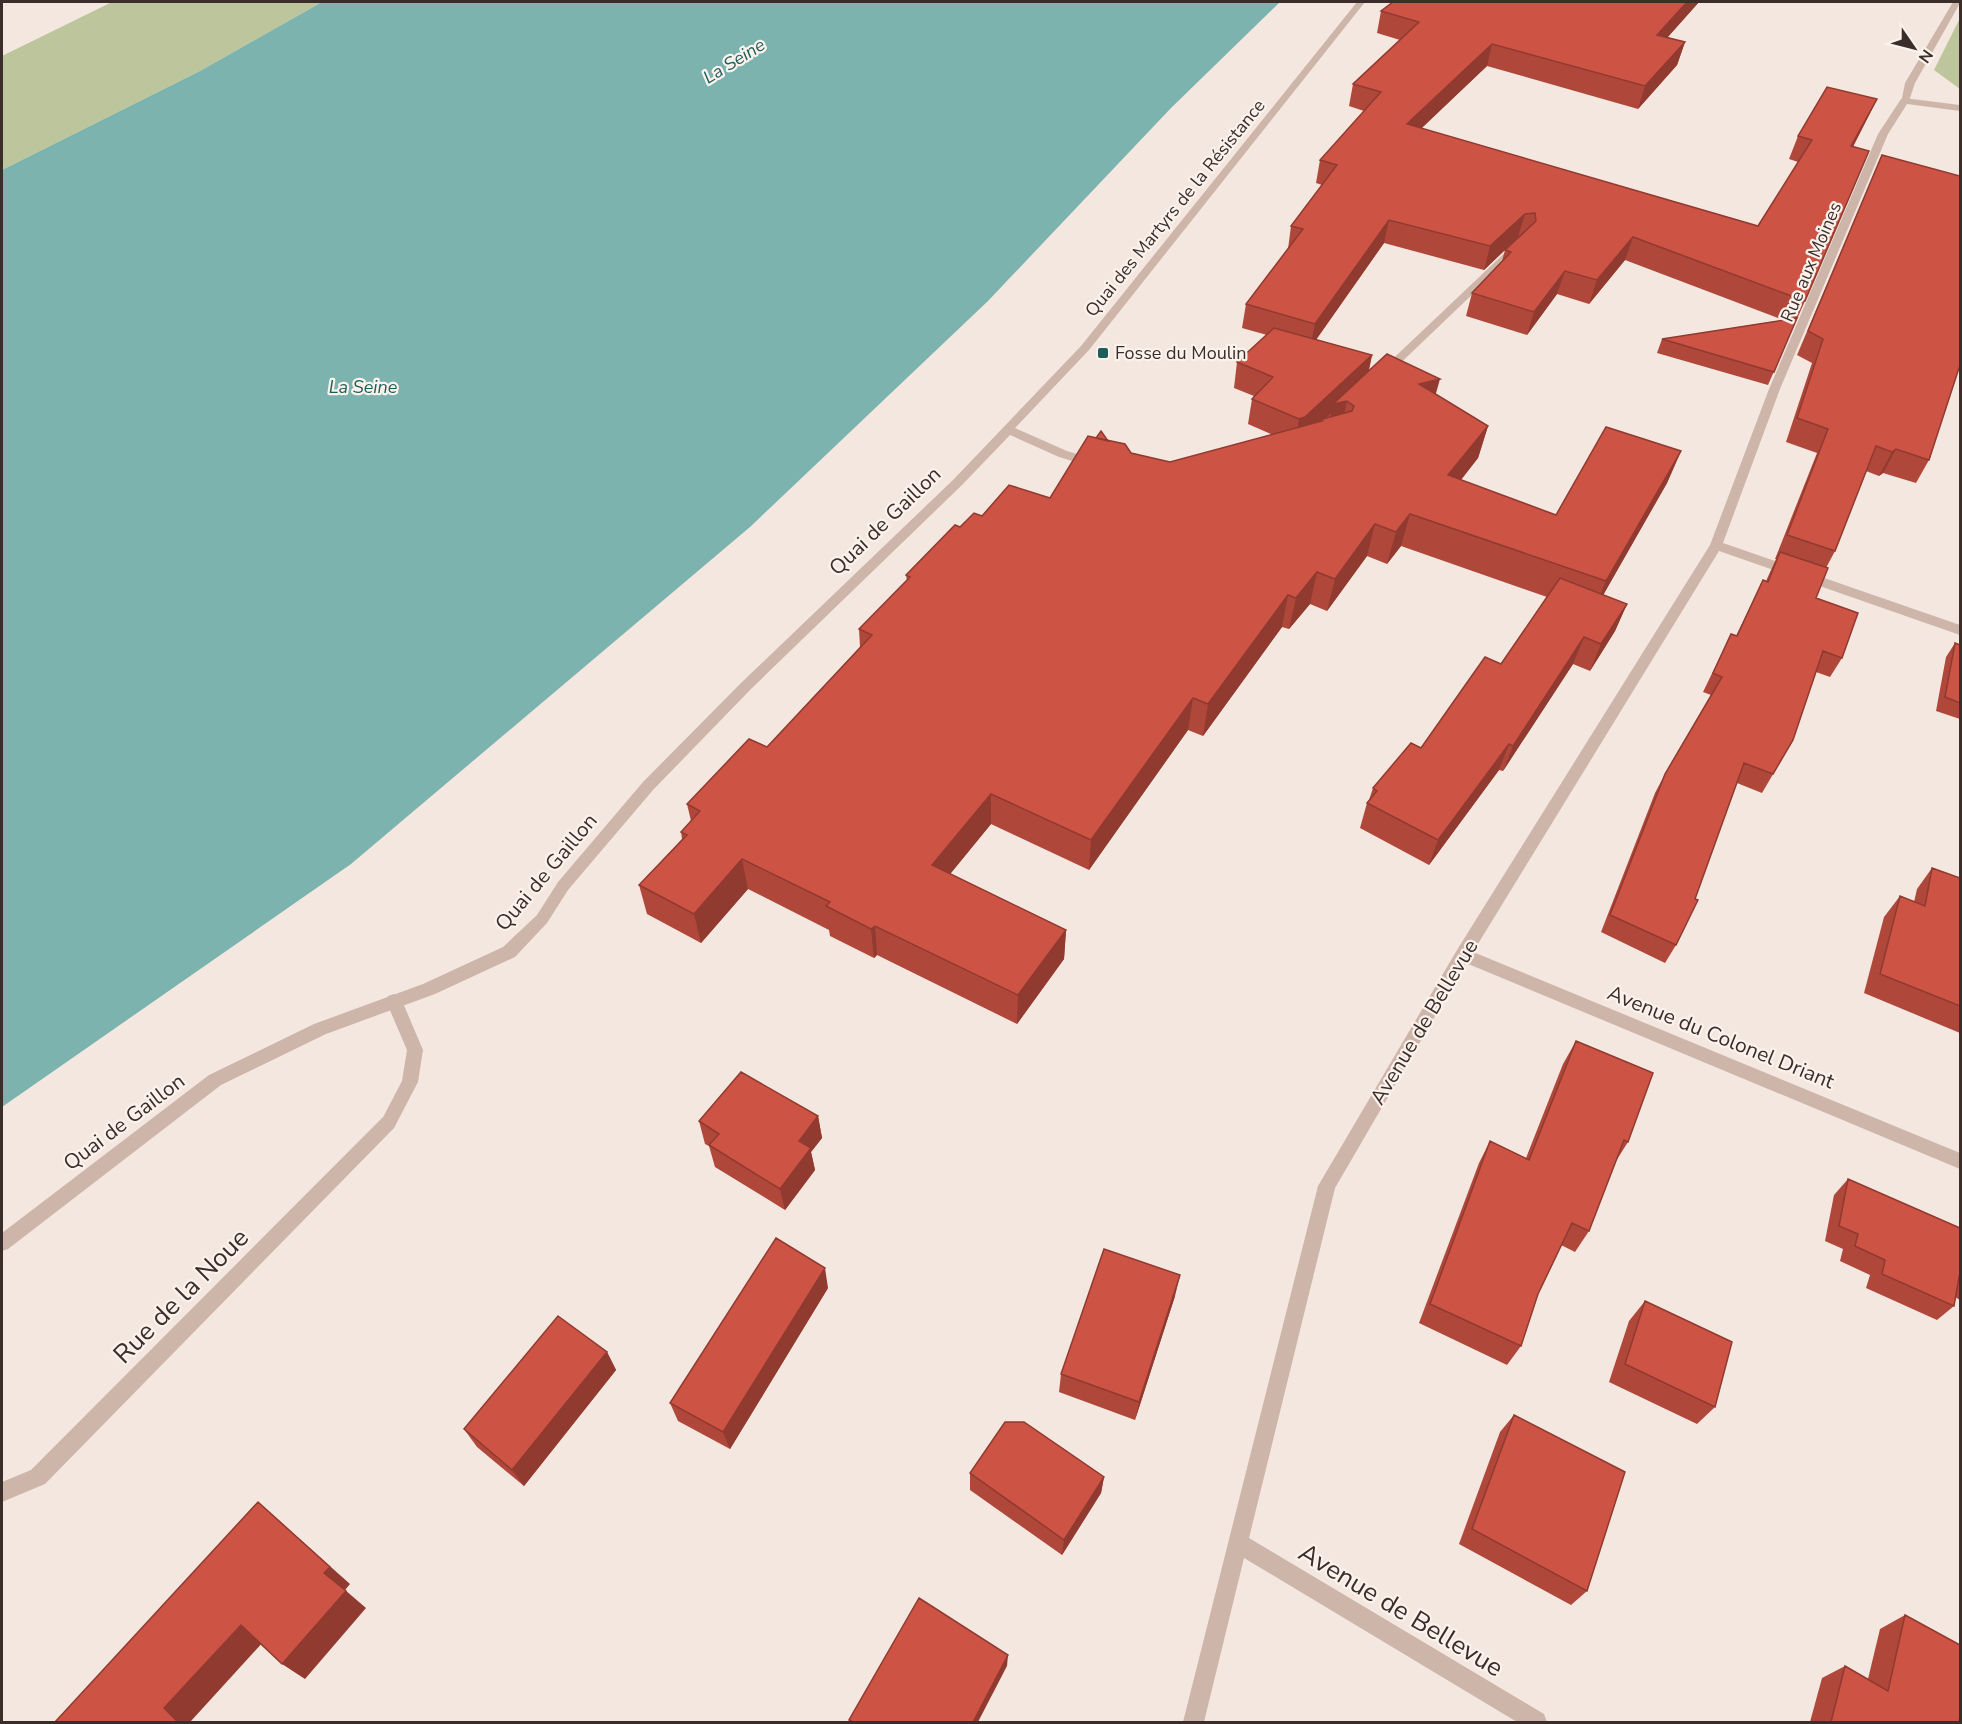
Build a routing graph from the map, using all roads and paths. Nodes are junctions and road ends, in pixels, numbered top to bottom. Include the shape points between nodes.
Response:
1 (1361, 2) edge
2 (1957, 2) edge
3 (1904, 101) junction
4 (1960, 108) edge
5 (1524, 241) edge
6 (1372, 384) edge
7 (1009, 430) junction
8 (1108, 467) edge
9 (1716, 545) junction
10 (1960, 630) edge
11 (1463, 955) junction
12 (394, 1002) junction
13 (1960, 1161) edge
14 (2, 1243) edge
15 (2, 1492) edge
16 (1238, 1543) junction
17 (1193, 1722) edge
18 (1536, 1722) edge

1 - 7 street, Quai des Martyrs de la Résistance via 1085,348
2 - 3 street, Rue aux Moines
3 - 4 street
3 - 9 street, Rue aux Moines via 1883,134 1742,473
5 - 6 street
7 - 8 street via 1063,454
7 - 12 street, Quai de Gaillon via 648,786 563,886 542,919 509,952
9 - 10 street
9 - 11 street, Avenue de Bellevue
11 - 13 street, Avenue du Colonel Driant
11 - 16 street, Avenue de Bellevue via 1327,1186
12 - 14 street, Quai de Gaillon via 320,1029 215,1080
12 - 15 street, Rue de la Noue via 415,1050 410,1082 388,1123 38,1477
16 - 17 street, Avenue de Bellevue
16 - 18 street, Avenue de Bellevue

